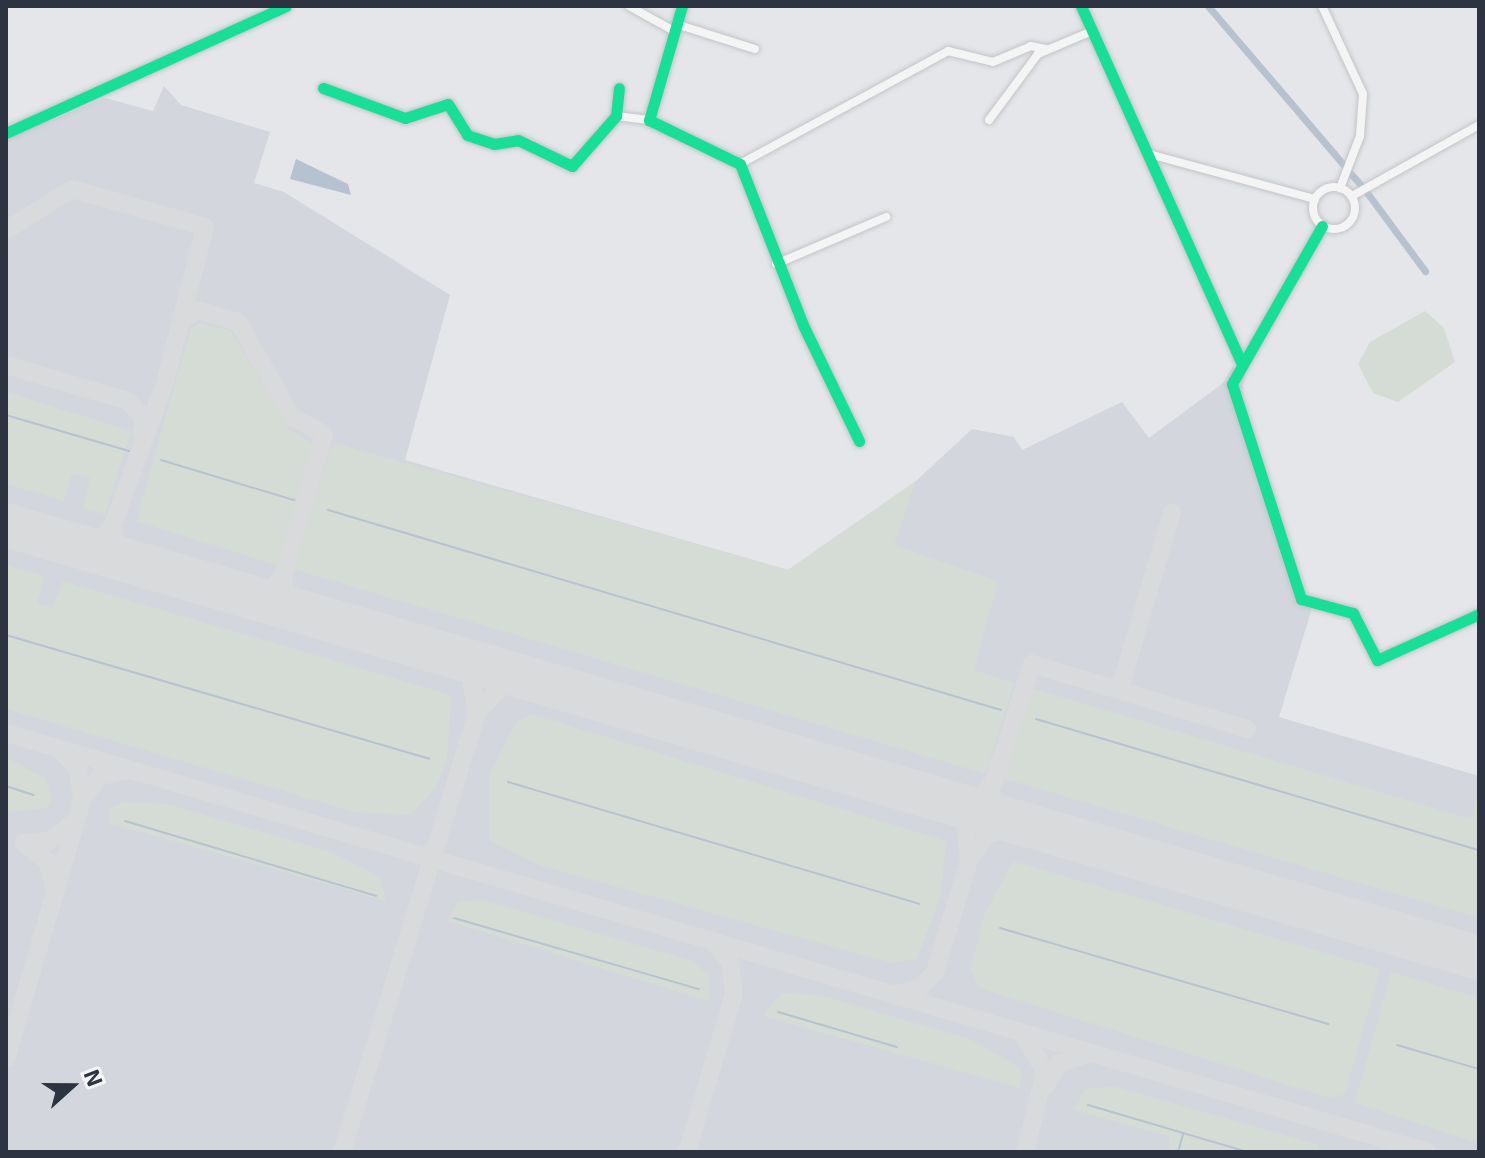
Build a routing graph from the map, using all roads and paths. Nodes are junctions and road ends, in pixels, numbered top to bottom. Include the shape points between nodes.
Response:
1 (286, 6) edge
2 (629, 6) edge
3 (682, 6) edge
4 (1081, 6) edge
5 (1322, 6) edge
6 (675, 27) junction
7 (1092, 31) junction
8 (755, 49) dead end
9 (1046, 49) junction
10 (323, 88) dead end
11 (619, 88) dead end
12 (616, 116) junction
13 (649, 120) junction
14 (989, 120) dead end
15 (1479, 125) edge
16 (6, 133) edge
17 (1149, 154) junction
18 (740, 164) junction
19 (1340, 188) junction
20 (1352, 196) junction
21 (1315, 199) junction
22 (886, 217) dead end
23 (1322, 226) junction
24 (776, 264) junction
25 (1241, 362) junction
26 (859, 441) dead end
27 (1479, 614) edge

1 - 16 street
2 - 6 street
3 - 6 street
4 - 7 street
5 - 19 street via 1363,94 1360,136
6 - 8 street
6 - 13 street
7 - 9 street
7 - 17 street
9 - 14 street
9 - 18 street via 1031,46 993,62 948,51
10 - 12 street via 405,118 448,104 467,135 494,144 518,140 563,165 595,144
11 - 12 street
12 - 13 street
13 - 18 street
15 - 20 street
17 - 21 street
17 - 25 street
18 - 24 street
19 - 20 street
19 - 21 street
20 - 23 street via 1349,224
21 - 23 street
22 - 24 street
23 - 25 street
24 - 26 street
25 - 27 street via 1232,384 1301,599 1353,613 1377,660

